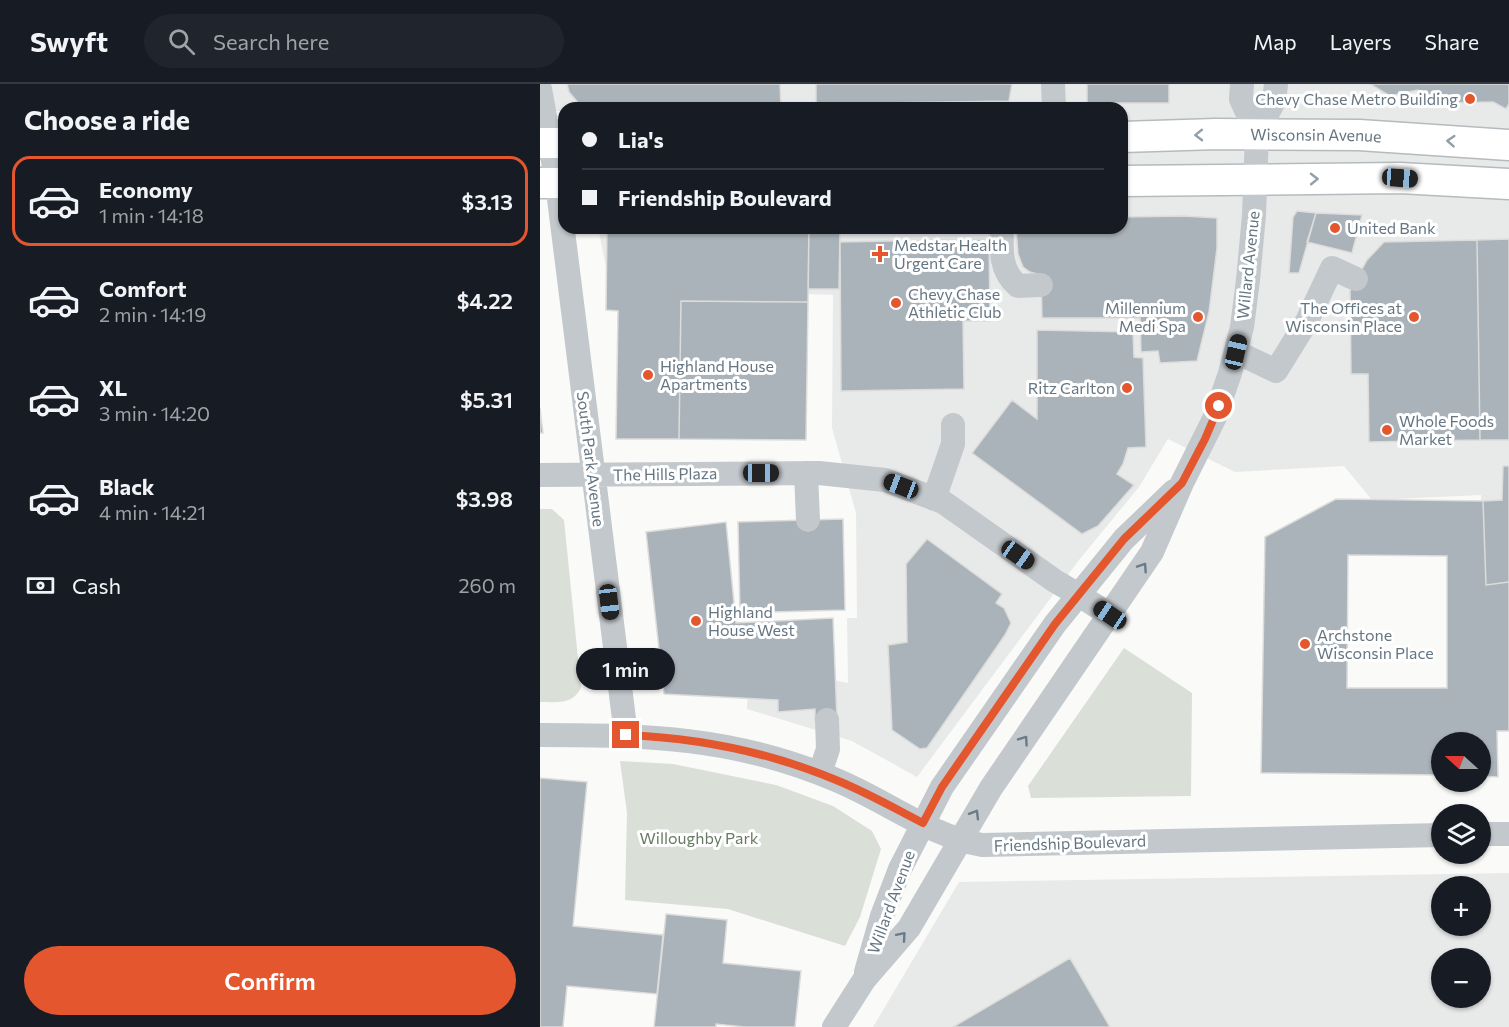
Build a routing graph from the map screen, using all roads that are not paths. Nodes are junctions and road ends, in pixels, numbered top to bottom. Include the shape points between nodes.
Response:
1 (1053, 84) edge
2 (1242, 84) edge
3 (1276, 84) edge
4 (540, 89) edge
5 (1054, 102) edge
6 (1257, 134) junction
7 (1128, 137) edge
8 (551, 143) edge
9 (1509, 145) edge
10 (1255, 179) junction
11 (1128, 181) edge
12 (554, 183) edge
13 (1509, 184) edge
14 (558, 213) edge
15 (561, 234) edge
16 (1002, 234) edge
17 (1356, 279) dead end
18 (1041, 285) dead end
19 (1236, 352) junction
20 (953, 425) dead end
21 (806, 473) junction
22 (540, 475) edge
23 (593, 475) junction
24 (1182, 483) junction
25 (934, 499) junction
26 (808, 520) dead end
27 (1079, 595) junction
28 (1110, 615) junction
29 (826, 720) dead end
30 (540, 735) edge
31 (626, 735) junction
32 (820, 773) junction
33 (923, 823) junction
34 (1491, 834) edge
35 (1509, 834) edge
36 (1431, 835) edge
37 (960, 840) junction
38 (864, 980) junction
39 (834, 1027) edge

1 - 5 street
2 - 6 street via 1242,99
3 - 6 street via 1274,100
4 - 8 street, South Park Avenue
6 -> 7 main road, Wisconsin Avenue
9 -> 6 main road, Wisconsin Avenue via 1359,135
6 - 10 street, Willard Avenue
8 - 12 street, South Park Avenue
10 - 11 main road
10 -> 13 main road via 1400,178
10 - 19 street, Willard Avenue via 1248,280
12 - 14 street, South Park Avenue
15 - 23 street, South Park Avenue
16 - 18 street via 1001,254 1008,277 1018,286
17 - 19 street via 1332,268 1307,321 1276,371
19 - 24 street, Willard Avenue via 1215,417
20 - 25 street via 953,444
21 - 23 street, The Hills Plaza
21 - 25 street, The Hills Plaza via 885,480
21 - 26 street
22 - 23 street, The Hills Plaza
23 - 31 street, South Park Avenue
24 - 27 street, Willard Avenue via 1124,539
28 -> 24 street, Willard Avenue via 1152,552
25 - 27 street, The Hills Plaza
27 - 28 street, The Hills Plaza
27 - 33 street, Willard Avenue via 1048,633 942,787
37 -> 28 street, Willard Avenue via 991,788
29 - 32 street via 828,749
30 - 31 street, Friendship Boulevard
31 - 32 street, Friendship Boulevard via 727,746
32 - 33 street, Friendship Boulevard
33 - 37 street, Friendship Boulevard
33 - 38 street, Willard Avenue via 882,916
34 - 35 street
36 - 37 street, Friendship Boulevard via 995,846
38 -> 37 street, Willard Avenue via 909,928
38 - 39 street, Willard Avenue

